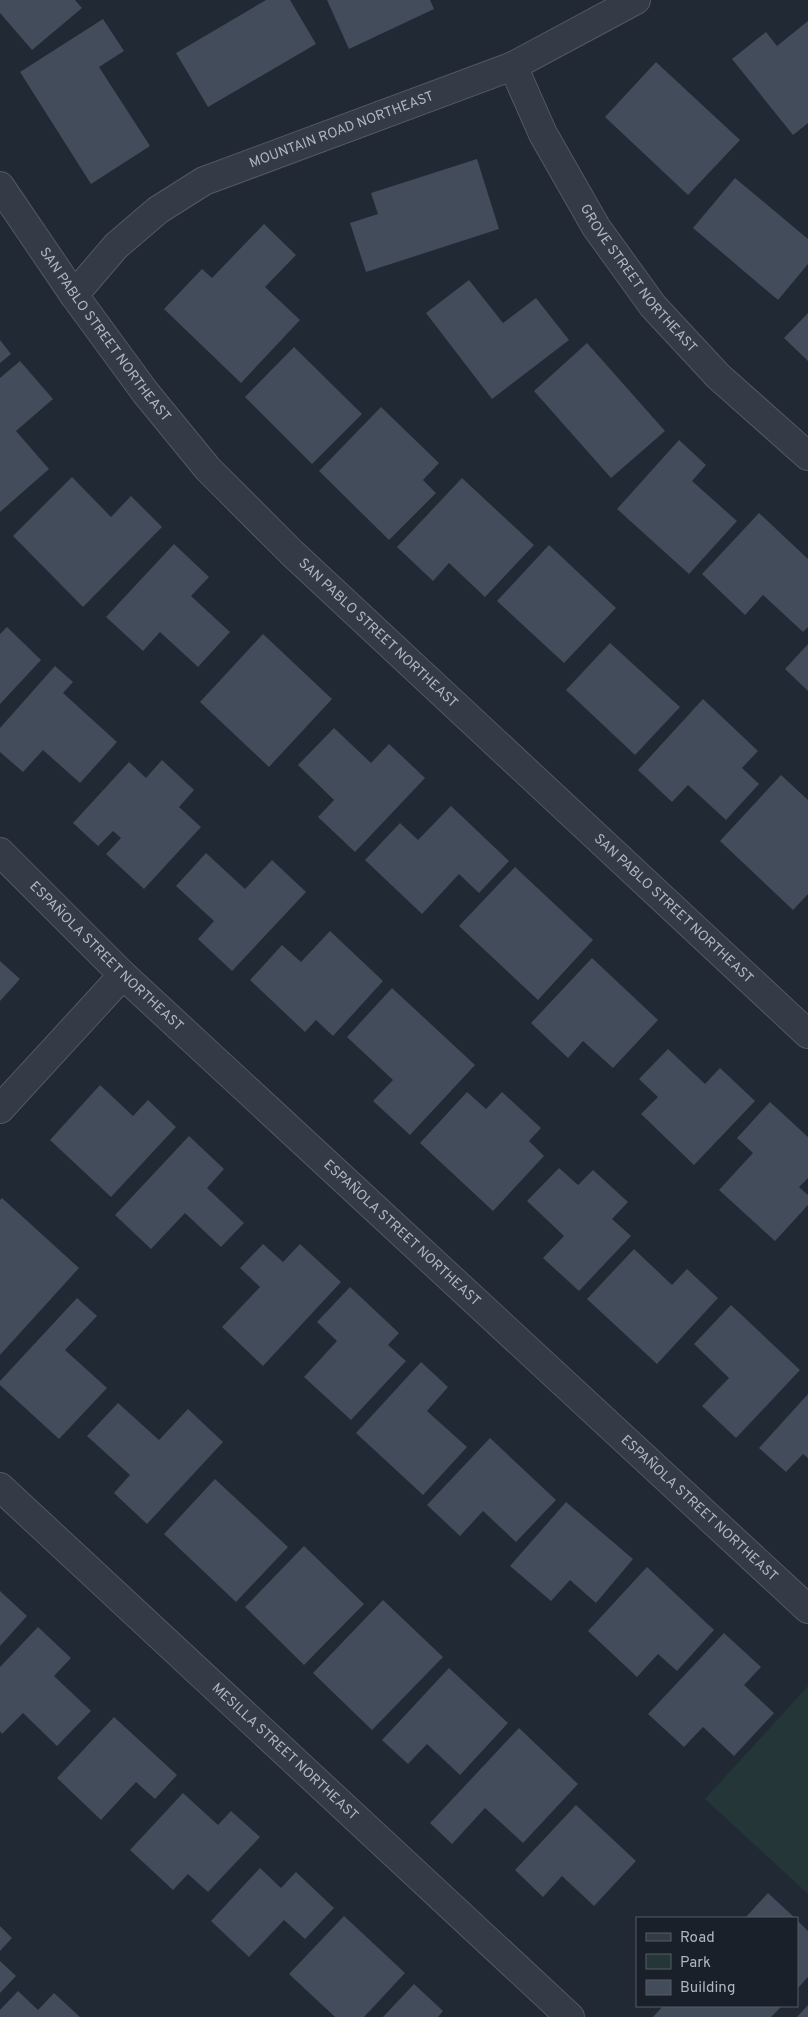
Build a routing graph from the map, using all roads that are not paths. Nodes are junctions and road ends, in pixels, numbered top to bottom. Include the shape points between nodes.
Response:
1 (636, 0) edge
2 (513, 66) junction
3 (0, 186) edge
4 (74, 295) junction
5 (808, 456) edge
6 (0, 852) edge
7 (123, 975) junction
8 (808, 1034) edge
9 (0, 1109) edge
10 (0, 1488) edge
11 (808, 1609) edge
12 (570, 2017) edge

1 - 2 street, MOUNTAIN ROAD NORTHEAST
2 - 4 street, MOUNTAIN ROAD NORTHEAST via 204,181 158,210 116,246
2 - 5 street, GROVE STREET NORTHEAST via 543,134 596,227 653,306 718,376
3 - 4 street, SAN PABLO STREET NORTHEAST
4 - 8 street, SAN PABLO STREET NORTHEAST via 145,392 208,469 292,553
6 - 7 street, ESPAÑOLA STREET NORTHEAST
7 - 9 street
7 - 11 street, ESPAÑOLA STREET NORTHEAST
10 - 12 street, MESILLA STREET NORTHEAST

